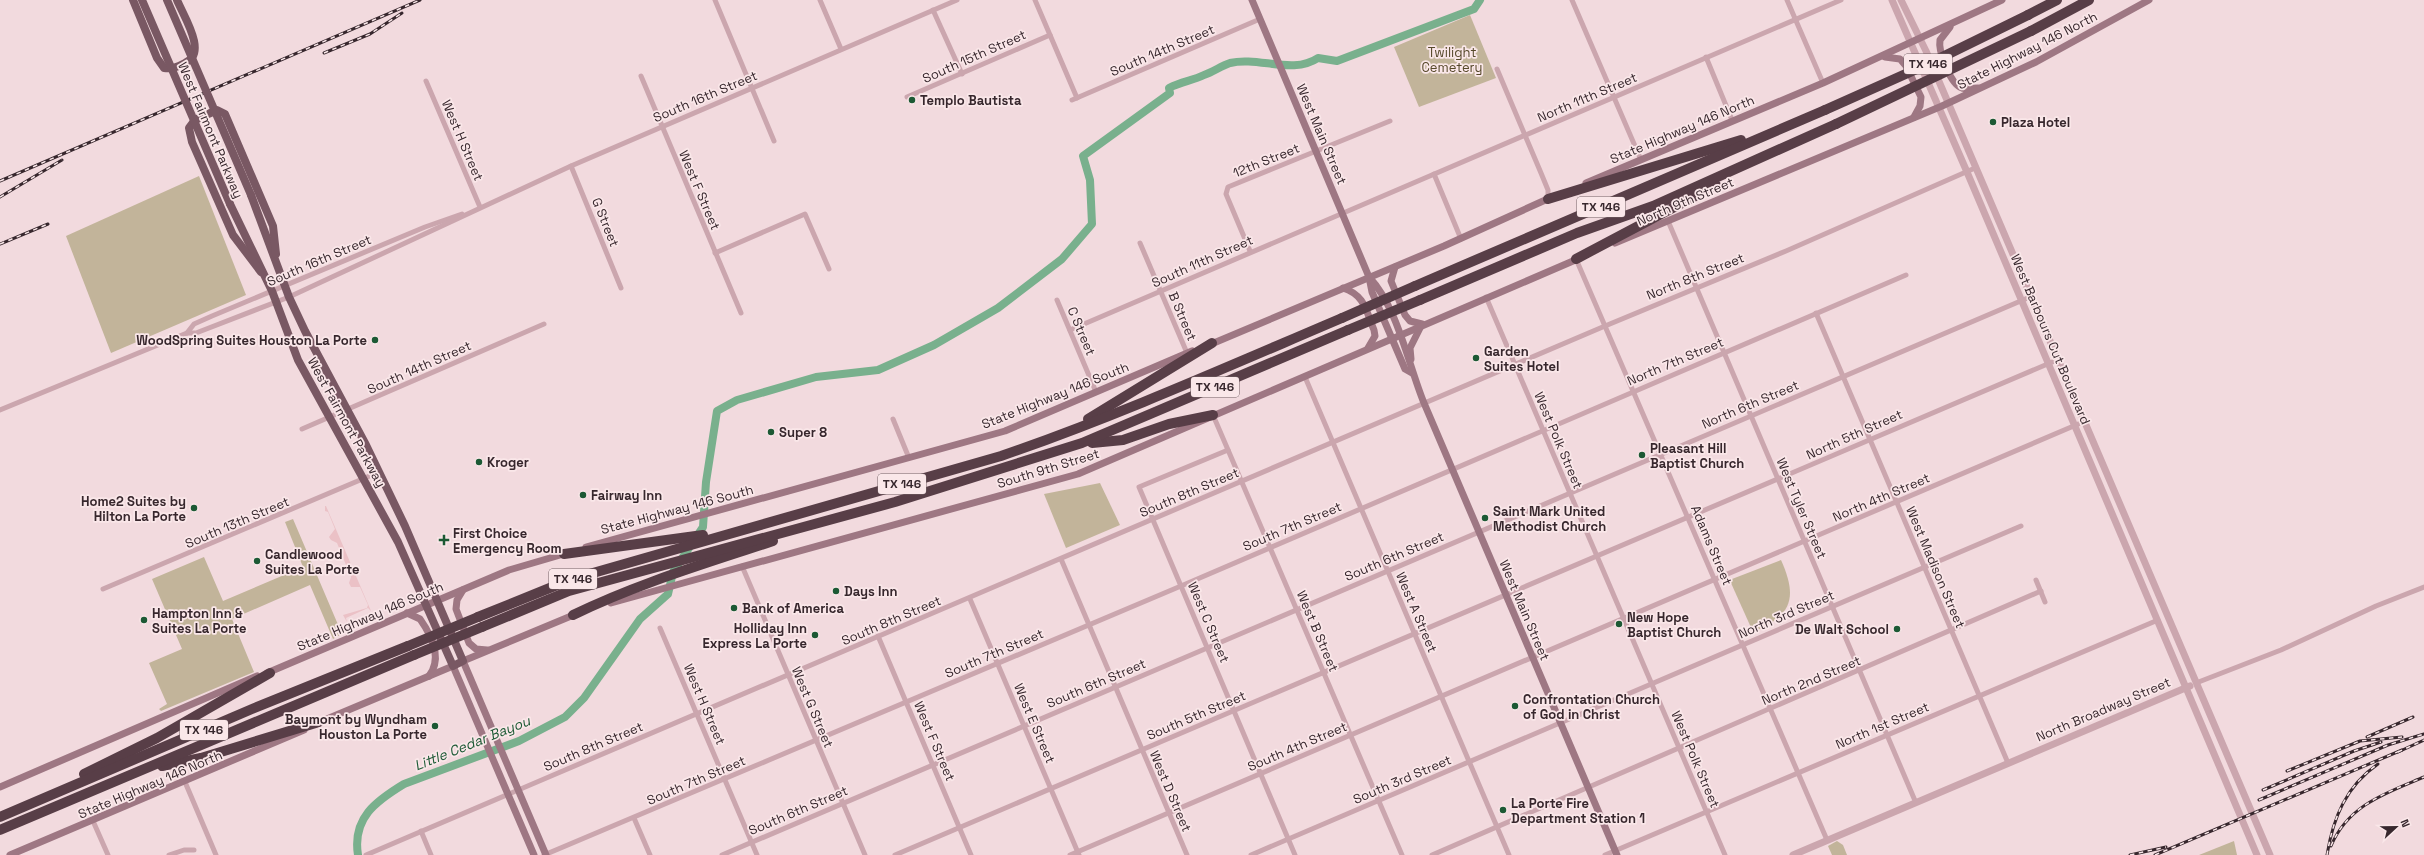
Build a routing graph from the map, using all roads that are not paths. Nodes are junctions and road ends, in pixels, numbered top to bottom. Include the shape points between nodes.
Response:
1 (133, 0) edge
2 (142, 0) edge
3 (168, 0) edge
4 (177, 0) edge
5 (715, 0) edge
6 (820, 0) edge
7 (957, 0) edge
8 (1036, 0) edge
9 (1252, 0) edge
10 (1572, 0) edge
11 (1787, 0) edge
12 (1841, 0) edge
13 (1892, 0) edge
14 (1901, 0) edge
15 (2002, 0) edge
16 (2057, 0) edge
17 (2089, 0) edge
18 (2148, 0) edge
19 (933, 10) junction
20 (1260, 19) junction
21 (1796, 21) junction
22 (1952, 24) junction
23 (1050, 34) junction
24 (1920, 39) junction
25 (1910, 43) junction
26 (841, 49) junction
27 (1706, 57) junction
28 (1880, 57) junction
29 (1497, 69) dead end
30 (962, 74) junction
31 (641, 76) dead end
32 (426, 81) dead end
33 (1823, 83) junction
34 (752, 88) junction
35 (1981, 88) junction
36 (907, 97) dead end
37 (1614, 97) junction
38 (1947, 103) junction
39 (1938, 107) junction
40 (1914, 117) junction
41 (1390, 120) dead end
42 (1732, 120) junction
43 (1787, 126) junction
44 (661, 127) junction
45 (1526, 136) junction
46 (774, 141) dead end
47 (1781, 150) junction
48 (1316, 152) junction
49 (1641, 160) junction
50 (571, 166) junction
51 (1975, 168) junction
52 (1967, 172) junction
53 (1434, 174) junction
54 (1548, 199) junction
55 (480, 207) junction
56 (1342, 213) junction
57 (463, 214) junction
58 (1668, 221) junction
59 (1461, 239) junction
60 (1140, 243) dead end
61 (1250, 252) junction
62 (715, 253) junction
63 (1576, 259) junction
64 (1395, 267) junction
65 (278, 269) junction
66 (829, 269) dead end
67 (1906, 275) dead end
68 (266, 277) junction
69 (1369, 277) junction
70 (285, 286) junction
71 (1696, 287) junction
72 (622, 288) dead end
73 (1343, 288) junction
74 (272, 291) junction
75 (1160, 291) junction
76 (289, 297) junction
77 (1486, 297) junction
78 (2030, 297) junction
79 (1057, 300) dead end
80 (2022, 300) junction
81 (276, 302) junction
82 (741, 313) dead end
83 (1816, 313) junction
84 (544, 324) dead end
85 (1422, 324) junction
86 (1605, 326) junction
87 (1070, 330) junction
88 (187, 333) junction
89 (1399, 334) junction
90 (1392, 337) junction
91 (1212, 343) junction
92 (1368, 348) junction
93 (1187, 353) junction
94 (1724, 353) junction
95 (2057, 360) junction
96 (2048, 363) junction
97 (1515, 365) junction
98 (1412, 373) junction
99 (1305, 377) junction
100 (1843, 377) junction
101 (1633, 391) junction
102 (1096, 392) junction
103 (1424, 403) junction
104 (0, 410) edge
105 (348, 410) junction
106 (1213, 415) junction
107 (1751, 416) junction
108 (329, 418) junction
109 (893, 419) dead end
110 (2083, 422) junction
111 (2075, 426) junction
112 (302, 430) dead end
113 (1543, 430) junction
114 (1062, 435) junction
115 (1869, 438) junction
116 (1082, 443) junction
117 (1333, 443) junction
118 (1228, 450) junction
119 (1660, 454) junction
120 (909, 458) junction
121 (1452, 468) junction
122 (379, 472) junction
123 (364, 479) junction
124 (1778, 479) junction
125 (1242, 482) junction
126 (2112, 489) junction
127 (2103, 492) junction
128 (1570, 494) junction
129 (895, 502) junction
130 (1897, 502) junction
131 (1361, 508) junction
132 (1688, 517) junction
133 (1153, 520) junction
134 (2021, 526) dead end
135 (2130, 530) junction
136 (1479, 532) junction
137 (2120, 534) junction
138 (1804, 542) junction
139 (672, 545) junction
140 (1270, 547) junction
141 (564, 554) junction
142 (1597, 556) junction
143 (1061, 559) junction
144 (742, 566) junction
145 (1924, 567) junction
146 (1388, 571) junction
147 (1715, 579) junction
148 (2036, 580) dead end
149 (1181, 586) junction
150 (2424, 587) edge
151 (103, 590) dead end
152 (463, 590) junction
153 (2041, 591) junction
154 (1506, 594) junction
155 (970, 599) junction
156 (437, 600) junction
157 (2045, 602) dead end
158 (427, 604) junction
159 (1832, 606) junction
160 (1297, 610) junction
161 (407, 613) junction
162 (573, 615) junction
163 (1624, 620) junction
164 (2158, 620) junction
165 (480, 622) junction
166 (1088, 624) junction
167 (660, 628) dead end
168 (1951, 631) junction
169 (1415, 634) junction
170 (878, 636) junction
171 (1742, 645) junction
172 (1208, 648) junction
173 (489, 650) junction
174 (1533, 658) junction
175 (463, 662) junction
176 (997, 663) junction
177 (453, 666) junction
178 (1860, 671) junction
179 (270, 672) junction
180 (1324, 672) junction
181 (788, 675) junction
182 (429, 676) junction
183 (1651, 683) junction
184 (2196, 683) junction
185 (1114, 687) junction
186 (2186, 687) junction
187 (1979, 696) junction
188 (1442, 697) junction
189 (906, 702) junction
190 (1771, 709) junction
191 (1234, 711) junction
192 (698, 715) junction
193 (319, 722) junction
194 (1560, 722) junction
195 (491, 726) junction
196 (1024, 726) junction
197 (479, 730) junction
198 (1351, 735) junction
199 (1887, 735) junction
200 (816, 740) junction
201 (1679, 748) junction
202 (1142, 751) junction
203 (1469, 762) junction
204 (2008, 763) junction
205 (933, 765) junction
206 (141, 770) junction
207 (1798, 772) junction
208 (1261, 774) junction
209 (725, 779) junction
210 (185, 782) junction
211 (0, 787) edge
212 (1589, 788) junction
213 (518, 789) junction
214 (1052, 790) junction
215 (2243, 792) junction
216 (507, 794) junction
217 (2233, 797) junction
218 (1379, 801) junction
219 (843, 803) junction
220 (1916, 803) junction
221 (1706, 811) junction
222 (1169, 814) junction
223 (0, 816) edge
224 (634, 818) junction
225 (93, 821) junction
226 (1497, 827) junction
227 (960, 828) junction
228 (0, 830) edge
229 (421, 831) junction
230 (1288, 839) junction
231 (1828, 840) junction
232 (752, 842) junction
233 (194, 850) dead end
234 (1079, 853) edge
235 (1616, 853) edge
236 (368, 854) edge
237 (10, 855) edge
238 (108, 855) edge
239 (169, 855) edge
240 (216, 855) edge
241 (431, 855) edge
242 (534, 855) edge
243 (546, 855) edge
244 (650, 855) edge
245 (722, 855) edge
246 (757, 855) edge
247 (865, 855) edge
248 (895, 855) edge
249 (971, 855) edge
250 (1070, 855) edge
251 (1187, 855) edge
252 (1251, 855) edge
253 (1295, 855) edge
254 (1402, 855) edge
255 (1432, 855) edge
256 (1509, 855) edge
257 (1605, 855) edge
258 (1725, 855) edge
259 (1793, 855) edge
260 (2257, 855) edge
261 (2270, 855) edge

1 - 4 main road via 157,58 164,68 173,69 192,60 195,54 195,42
2 - 68 main road, West Fairmont Parkway, bridge via 230,204
3 - 65 main road, West Fairmont Parkway, bridge via 251,195
5 - 34 street
6 - 26 street
7 - 19 street, South 16th Street
8 - 23 street
9 - 20 main road, West Main Street
10 - 37 street
11 - 21 street
12 - 21 street, North 11th Street
13 - 25 street, West Barbours Cut Boulevard
14 - 24 street, West Barbours Cut Boulevard
15 - 22 main road, State Highway 146 North
16 - 43 highway, TX 146, bridge via 1928,64
17 - 47 highway, TX 146, bridge via 2031,31
18 - 35 main road, State Highway 146 North via 2036,62
19 - 26 street, South 16th Street
19 - 30 street
20 - 23 street, South 14th Street via 1075,99
20 - 48 main road, West Main Street
21 - 27 street, North 11th Street
21 - 33 street
22 - 24 main road, State Highway 146 North
22 - 35 main road via 1940,40 1942,59 1958,86
23 - 30 street, South 15th Street
24 - 25 main road, State Highway 146 North
24 - 38 street, West Barbours Cut Boulevard
25 - 28 main road, State Highway 146 North
25 - 39 street, West Barbours Cut Boulevard
26 - 34 street, South 16th Street
27 - 37 street, North 11th Street
27 - 42 street
28 - 33 main road, State Highway 146 North
28 - 40 main road via 1891,56 1900,59 1906,66 1921,97 1920,106
29 - 45 street
30 - 36 street, South 15th Street
31 - 44 street, West F Street
32 - 55 street, West H Street
33 - 42 main road, State Highway 146 North
34 - 44 street, South 16th Street
34 - 46 street
35 - 38 main road, State Highway 146 North
37 - 45 street, North 11th Street
37 - 49 street
38 - 39 main road, State Highway 146 North
38 - 51 street, West Barbours Cut Boulevard
39 - 40 main road, State Highway 146 North
39 - 52 street, West Barbours Cut Boulevard
40 - 58 main road, North 9th Street
41 - 48 street, 12th Street
42 - 49 main road, State Highway 146 North
43 - 54 highway
43 - 114 highway, TX 146, bridge via 1191,383
44 - 50 street, South 16th Street
44 - 62 street, West F Street
45 - 53 street, North 11th Street
45 - 54 street via 1548,190
47 - 63 highway
47 - 116 highway, TX 146, bridge via 1653,206 1577,233
48 - 56 main road, West Main Street
48 - 61 street, 12th Street via 1226,190
49 - 54 main road, State Highway 146 North
50 - 55 street, South 16th Street
50 - 72 street, G Street
51 - 52 street, North 8th Street
51 - 78 street, West Barbours Cut Boulevard
52 - 71 street, North 8th Street via 1786,251
52 - 80 street, West Barbours Cut Boulevard
53 - 56 street, North 11th Street
53 - 59 street
54 - 59 main road, State Highway 146 North
55 - 57 street, South 16th Street
56 - 61 street, South 11th Street
56 - 69 main road, West Main Street
57 - 70 street, South 16th Street via 425,227
57 - 76 street, South 16th Street via 399,247
58 - 63 main road, North 9th Street
58 - 71 street, West Tyler Street
59 - 64 main road, State Highway 146 North
60 - 75 street, B Street
61 - 75 street, South 11th Street
62 - 66 street via 805,214
62 - 82 street, West F Street
63 - 77 main road, North 9th Street
63 - 86 street, Adams Street
64 - 69 main road, State Highway 146 North
64 - 85 main road via 1391,281 1405,315 1410,321
65 - 68 main road via 273,226 225,114 218,110 196,120 189,128 192,142 233,235
65 - 70 main road, West Fairmont Parkway
67 - 83 street, North 7th Street
68 - 74 main road, West Fairmont Parkway
69 - 73 main road, State Highway 146 South
69 - 89 main road, West Main Street via 1380,288
69 - 90 main road, West Main Street via 1372,292
70 - 74 street, South 16th Street
70 - 76 main road, West Fairmont Parkway
71 - 86 street, North 8th Street
71 - 94 street, West Tyler Street
73 - 91 main road, State Highway 146 South
73 - 92 main road via 1355,292 1360,297 1374,330 1373,341
74 - 81 main road, West Fairmont Parkway
74 - 88 street, South 16th Street via 194,324
75 - 87 street, South 11th Street
75 - 93 street, B Street
76 - 81 street, South 16th Street
76 - 105 main road, West Fairmont Parkway
77 - 85 main road, North 9th Street
77 - 97 street, West Polk Street
78 - 80 street, North 6th Street
78 - 95 street, West Barbours Cut Boulevard
79 - 87 street, C Street
80 - 96 street, West Barbours Cut Boulevard
80 - 100 street, North 6th Street
81 - 88 street, South 16th Street via 196,333
81 - 108 main road, West Fairmont Parkway via 298,360
83 - 94 street, North 7th Street
83 - 100 street, West Madison Street
84 - 105 street, South 14th Street
85 - 89 main road, North 9th Street
85 - 98 main road via 1410,348 1414,369
86 - 97 street, North 8th Street
86 - 101 street, Adams Street
87 - 102 street, C Street
88 - 104 street, South 16th Street
89 - 90 main road, South 9th Street
89 - 98 main road, West Main Street
90 - 92 main road, South 9th Street
90 - 98 main road, West Main Street via 1405,369
91 - 93 main road, State Highway 146 South
91 - 114 highway
92 - 99 main road, South 9th Street
93 - 102 main road, State Highway 146 South
94 - 101 street, North 7th Street
94 - 107 street, West Tyler Street
95 - 96 street, North 5th Street
95 - 110 street, West Barbours Cut Boulevard
96 - 111 street, West Barbours Cut Boulevard
96 - 115 street, North 5th Street
97 - 103 street, North 8th Street
97 - 113 street, West Polk Street
98 - 103 main road, West Main Street
99 - 106 main road, South 9th Street
99 - 117 street, West A Street
100 - 107 street, North 6th Street
100 - 115 street, West Madison Street
101 - 113 street, North 7th Street
101 - 119 street, Adams Street
102 - 120 main road, State Highway 146 South via 1005,431
103 - 117 street, South 8th Street
103 - 121 main road, West Main Street
105 - 108 street, South 14th Street
105 - 122 main road, West Fairmont Parkway
106 - 116 highway via 1169,424 1123,440
106 - 118 street, West B Street
106 - 144 main road, South 9th Street via 1078,474
107 - 119 street, North 6th Street
107 - 124 street, West Tyler Street
108 - 112 street, South 14th Street
108 - 123 main road, West Fairmont Parkway
109 - 120 street
110 - 111 street, North 4th Street
110 - 126 street, West Barbours Cut Boulevard
111 - 127 street, West Barbours Cut Boulevard
111 - 130 street, North 4th Street
113 - 121 street, North 7th Street
113 - 128 street, West Polk Street
114 - 139 highway, TX 146 via 994,458 741,529
115 - 124 street, North 5th Street
115 - 130 street, West Madison Street
116 - 129 highway, TX 146
117 - 125 street, South 8th Street
117 - 131 street, West A Street
118 - 125 street, West B Street
118 - 133 street, West C Street via 1139,487
119 - 128 street, North 6th Street
119 - 132 street, Adams Street
120 - 141 main road, State Highway 146 South
121 - 131 street, South 7th Street
121 - 136 main road, West Main Street
122 - 123 street, South 13th Street
122 - 156 main road, West Fairmont Parkway
123 - 151 street, South 13th Street
123 - 158 main road, West Fairmont Parkway via 398,542
124 - 132 street, North 5th Street
124 - 138 street, West Tyler Street
125 - 133 street, South 8th Street
125 - 140 street, West B Street
126 - 127 street
126 - 135 street, West Barbours Cut Boulevard
127 - 137 street, West Barbours Cut Boulevard
128 - 136 street, North 6th Street
128 - 142 street, West Polk Street
129 - 162 highway via 659,578 618,593
129 - 165 highway, TX 146 via 569,592
130 - 138 street, North 4th Street
130 - 145 street, West Madison Street
131 - 140 street, South 7th Street
131 - 146 street, West A Street
132 - 142 street, North 5th Street
132 - 147 street, Adams Street
133 - 143 street, South 8th Street
133 - 149 street, West C Street
134 - 145 street, North 3rd Street
135 - 137 street
135 - 184 street, West Barbours Cut Boulevard
136 - 146 street, South 6th Street
136 - 154 main road, West Main Street
137 - 164 street, West Barbours Cut Boulevard
138 - 147 street, North 4th Street
138 - 159 street, West Tyler Street
139 - 141 highway
139 - 165 highway, TX 146 via 572,579
140 - 149 street, South 7th Street
140 - 160 street, West B Street
141 - 152 main road, State Highway 146 South via 510,570
142 - 154 street, North 5th Street
142 - 163 street, West Polk Street
143 - 155 street, South 8th Street
143 - 166 street, West D Street
144 - 162 main road, South 9th Street
144 - 181 street, West G Street
145 - 159 street, North 3rd Street
145 - 168 street, West Madison Street
146 - 160 street, South 6th Street
146 - 169 street, West A Street
147 - 163 street, North 4th Street
147 - 171 street, Adams Street
148 - 153 street
149 - 166 street, South 7th Street
149 - 172 street, West C Street
150 - 184 street, North Broadway Street via 2376,606 2287,648
152 - 156 main road, State Highway 146 South
152 - 173 main road via 457,600 456,610 469,643 480,650
153 - 157 street
153 - 168 street, North 2nd Street
154 - 169 street, South 5th Street
154 - 174 main road, West Main Street
155 - 170 street, South 8th Street
155 - 176 street, West E Street
156 - 158 main road, State Highway 146 South
156 - 175 main road, West Fairmont Parkway
158 - 161 main road, State Highway 146 South
158 - 177 main road, West Fairmont Parkway
159 - 171 street, North 3rd Street
159 - 178 street, West Tyler Street
160 - 172 street, South 6th Street
160 - 180 street, West B Street
161 - 179 main road, State Highway 146 South
161 - 182 main road via 420,619 436,653 436,664
162 - 173 main road
163 - 174 street, North 4th Street
163 - 183 street, West Polk Street
164 - 186 street, West Barbours Cut Boulevard
164 - 187 street, North 1st Street
165 - 206 highway, TX 146, bridge via 414,655
165 - 223 highway, TX 146, bridge via 408,646
166 - 176 street, South 7th Street
166 - 185 street, West D Street
167 - 192 street, West H Street
168 - 178 street, North 2nd Street
168 - 187 street, West Madison Street
169 - 180 street, South 5th Street
169 - 188 street, West A Street
170 - 181 street, South 8th Street
170 - 189 street, West F Street
171 - 183 street, North 3rd Street
171 - 190 street, Adams Street
172 - 185 street, South 6th Street
172 - 191 street, West C Street
173 - 175 main road
174 - 188 street, South 4th Street
174 - 194 main road, West Main Street
175 - 177 main road
175 - 195 main road, West Fairmont Parkway
176 - 189 street, South 7th Street
176 - 196 street, West E Street
177 - 182 main road, State Highway 146 North
177 - 197 main road, West Fairmont Parkway
178 - 190 street, North 2nd Street
178 - 199 street, West Tyler Street
179 - 211 main road, State Highway 146 South
179 - 223 highway via 157,738
180 - 191 street, South 5th Street
180 - 198 street, West B Street
181 - 192 street, South 8th Street
181 - 200 street, West G Street
182 - 193 main road, State Highway 146 North
183 - 194 street, North 3rd Street
183 - 201 street, West Polk Street
184 - 186 street, North Broadway Street
184 - 215 street, West Barbours Cut Boulevard
185 - 196 street, South 6th Street
185 - 202 street, West D Street
186 - 204 street, North Broadway Street
186 - 217 street, West Barbours Cut Boulevard
187 - 199 street, North 1st Street
187 - 204 street, West Madison Street
188 - 198 street, South 4th Street
188 - 203 street, West A Street
189 - 200 street, South 7th Street
189 - 205 street, West F Street
190 - 201 street, North 2nd Street
190 - 207 street, Adams Street
191 - 202 street, South 5th Street
191 - 208 street, West C Street
192 - 209 street, West H Street
192 - 213 street, South 8th Street
193 - 206 highway via 201,758
193 - 210 main road, State Highway 146 North via 289,738
194 - 203 street, South 3rd Street
194 - 212 main road, West Main Street
195 - 197 main road
195 - 213 main road, West Fairmont Parkway
196 - 205 street, South 6th Street
196 - 214 street, West E Street
197 - 216 main road, West Fairmont Parkway
198 - 208 street, South 4th Street
198 - 218 street, West B Street
199 - 207 street, North 1st Street
199 - 220 street, West Tyler Street
200 - 209 street, South 7th Street
200 - 219 street, West G Street
201 - 212 street, North 2nd Street
201 - 221 street, West Polk Street
202 - 214 street, South 5th Street
202 - 222 street, West D Street
203 - 218 street, South 3rd Street
203 - 226 street, West A Street
204 - 220 street, North Broadway Street
205 - 219 street, South 6th Street
205 - 227 street, West F Street
206 - 228 highway, TX 146
207 - 221 street, North 1st Street
207 - 231 street, Adams Street
208 - 222 street, South 4th Street
208 - 230 street, West C Street
209 - 224 street, South 7th Street
209 - 232 street, West H Street
210 - 225 main road, State Highway 146 North
210 - 240 street
212 - 226 street, North 2nd Street
212 - 235 main road, West Main Street
213 - 216 street, South 8th Street
213 - 243 main road, West Fairmont Parkway
214 - 227 street, South 5th Street
214 - 234 street, West E Street
215 - 217 street
215 - 261 street, West Barbours Cut Boulevard
216 - 229 street, South 8th Street
216 - 242 main road, West Fairmont Parkway
217 - 260 street, West Barbours Cut Boulevard
218 - 230 street, South 3rd Street
218 - 254 street, West B Street
219 - 232 street, South 6th Street
219 - 247 street, West G Street
220 - 231 street, North Broadway Street
221 - 235 street, North 1st Street
221 - 258 street, West Polk Street
222 - 234 street, South 4th Street
222 - 251 street, West D Street
224 - 243 street, South 7th Street
224 - 244 street
225 - 237 main road, State Highway 146 North
225 - 238 street
226 - 255 street, North 2nd Street
226 - 256 street, West A Street
227 - 248 street, South 5th Street
227 - 249 street, West F Street
229 - 236 street, South 8th Street
229 - 241 street
230 - 252 street, South 3rd Street
230 - 253 street, West C Street
231 - 259 street, North Broadway Street
232 - 245 street, South 6th Street
232 - 246 street, West H Street
233 - 239 street
234 - 250 street, South 4th Street
235 - 257 street, North 1st Street

